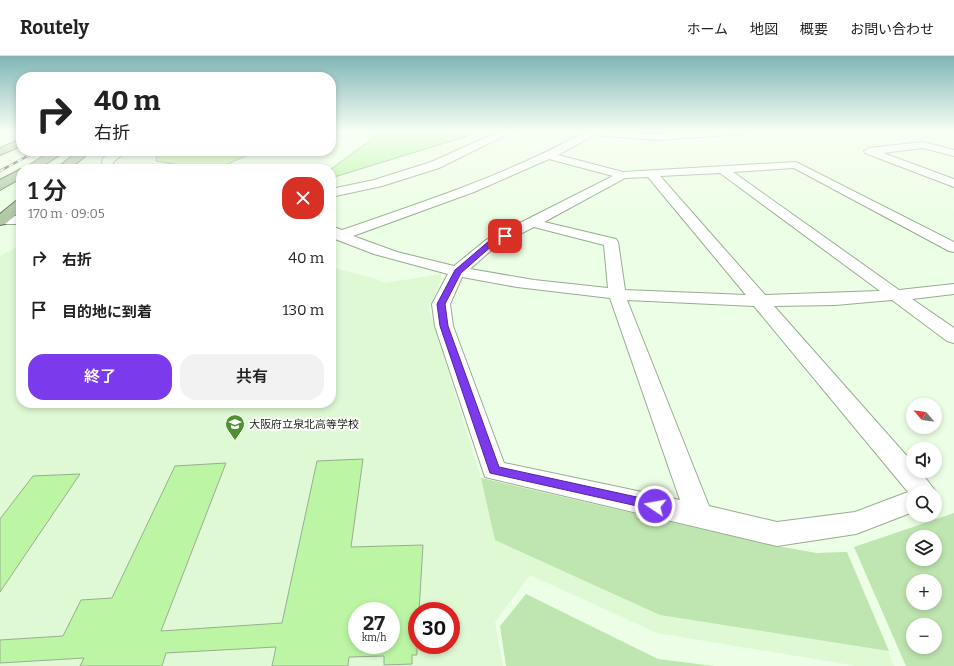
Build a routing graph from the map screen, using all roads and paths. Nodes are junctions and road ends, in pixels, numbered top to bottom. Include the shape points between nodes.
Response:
1 (447, 159) edge
2 (541, 159) edge
3 (563, 159) edge
4 (891, 159) edge
5 (723, 170) junction
6 (652, 174) junction
7 (622, 175) junction
8 (16, 176) edge
9 (954, 184) edge
10 (0, 186) edge
11 (336, 192) edge
12 (16, 208) edge
13 (16, 220) edge
14 (0, 221) edge
15 (532, 223) junction
16 (336, 233) edge
17 (954, 248) edge
18 (458, 272) junction
19 (954, 290) edge
20 (896, 294) junction
21 (618, 295) junction
22 (759, 300) junction
23 (954, 337) edge
24 (918, 486) edge
25 (906, 504) edge
26 (699, 515) junction

1 - 11 street via 377,183
2 - 16 street via 465,190
3 - 7 street
4 - 9 street
5 - 6 street
5 - 17 street via 796,165
5 - 20 street
6 - 7 street
6 - 22 street
7 - 15 street
8 - 10 main road
12 - 14 main road
13 - 14 street
15 - 18 street via 491,243
15 - 21 street via 611,242
16 - 18 street via 381,252
18 - 21 street via 506,282
18 - 26 street via 441,304 444,326 494,470
19 - 20 street
20 - 22 street via 818,300
20 - 23 street
21 - 22 street via 667,299
21 - 26 street
22 - 24 street
25 - 26 street via 856,523 777,534

